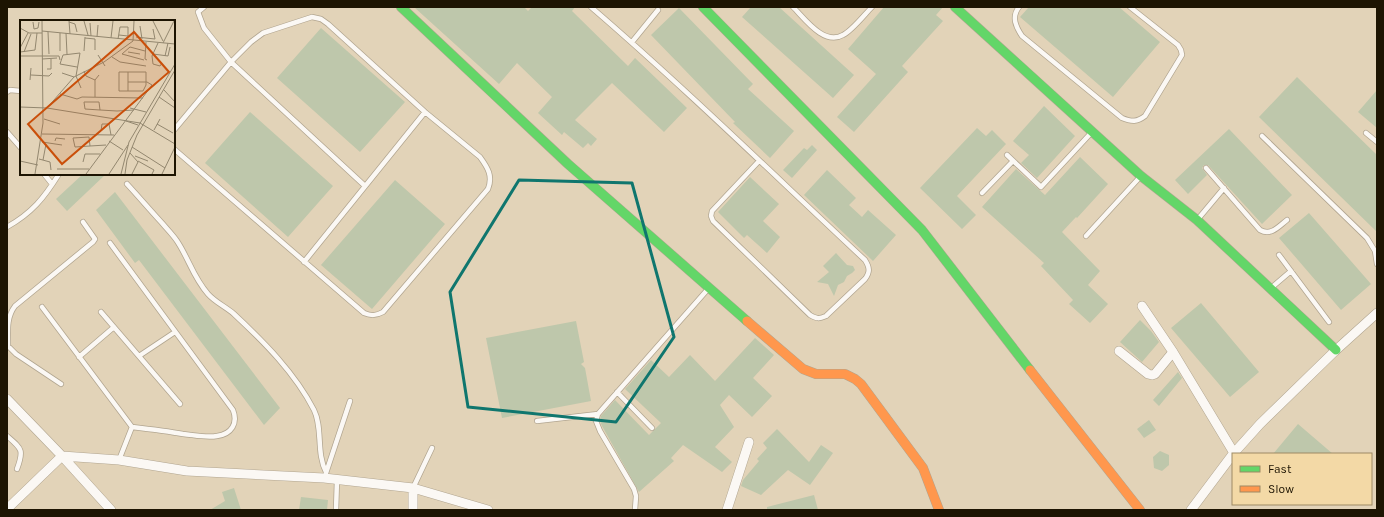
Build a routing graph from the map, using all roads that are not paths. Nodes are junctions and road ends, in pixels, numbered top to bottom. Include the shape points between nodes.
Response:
1 (204, 7) edge
2 (400, 7) edge
3 (591, 7) edge
4 (704, 7) edge
5 (793, 7) edge
6 (872, 7) edge
7 (955, 7) edge
8 (1019, 7) edge
9 (1130, 7) edge
10 (658, 10) dead end
11 (632, 42) junction
12 (232, 62) junction
13 (7, 92) edge
14 (20, 92) edge
15 (425, 112) junction
16 (175, 129) edge
17 (7, 132) edge
18 (1092, 132) junction
19 (1366, 133) dead end
20 (1262, 136) dead end
21 (1377, 142) edge
22 (20, 147) edge
23 (175, 150) edge
24 (1007, 155) dead end
25 (759, 161) junction
26 (1013, 161) junction
27 (1206, 168) dead end
28 (45, 175) edge
29 (58, 175) edge
30 (1141, 176) junction
31 (52, 184) junction
32 (128, 184) dead end
33 (366, 186) junction
34 (1224, 188) junction
35 (982, 194) dead end
36 (1197, 220) junction
37 (1287, 220) dead end
38 (83, 222) dead end
39 (7, 227) edge
40 (1086, 236) dead end
41 (110, 244) dead end
42 (1376, 250) edge
43 (1279, 255) dead end
44 (304, 262) junction
45 (1377, 264) edge
46 (1291, 271) junction
47 (709, 288) junction
48 (1270, 289) junction
49 (1142, 306) dead end
50 (42, 307) dead end
51 (101, 312) dead end
52 (1377, 313) edge
53 (1329, 322) dead end
54 (114, 327) junction
55 (175, 332) junction
56 (8, 346) edge
57 (1336, 350) junction
58 (1119, 351) dead end
59 (1173, 352) junction
60 (139, 356) junction
61 (79, 357) junction
62 (61, 384) dead end
63 (617, 392) junction
64 (7, 399) edge
65 (350, 401) dead end
66 (180, 404) dead end
67 (598, 414) junction
68 (537, 421) dead end
69 (132, 427) junction
70 (652, 428) dead end
71 (7, 436) edge
72 (749, 442) dead end
73 (432, 448) dead end
74 (1233, 453) edge
75 (1235, 453) edge
76 (62, 456) junction
77 (1232, 457) edge
78 (119, 460) junction
79 (17, 469) dead end
80 (325, 475) junction
81 (337, 480) junction
82 (413, 488) junction
83 (7, 509) edge
84 (111, 510) edge
85 (336, 510) edge
86 (413, 510) edge
87 (488, 510) edge
88 (635, 510) edge
89 (727, 510) edge
90 (939, 510) edge
91 (1140, 510) edge
92 (1191, 510) edge

1 - 12 lane via 198,12 204,28
2 - 47 street via 568,164
3 - 11 lane
4 - 91 street via 922,230
5 - 6 lane via 819,33 836,38 844,35
7 - 18 street
8 - 9 lane via 1014,19 1022,36 1122,118 1139,121 1145,116 1182,55 1178,45
10 - 11 lane
11 - 25 lane
12 - 15 lane via 263,33 312,17 321,19
12 - 16 lane
12 - 33 lane
13 - 14 lane
15 - 33 lane
15 - 44 lane via 483,161 490,174 488,189 383,312 377,315 370,316 364,313
17 - 22 lane
18 - 26 lane via 1041,187
18 - 30 street
19 - 21 lane
20 - 42 lane via 1358,228
23 - 44 lane
24 - 26 lane
25 - 25 lane via 712,211 713,221 810,315 817,319 826,316 865,279 869,274 869,266
26 - 35 lane
27 - 34 lane
28 - 31 lane
29 - 31 lane
30 - 36 street
30 - 40 lane
31 - 39 lane via 37,205
32 - 80 lane via 176,240 200,285 209,296 233,313 280,360 299,384 317,421 321,462
33 - 44 lane
34 - 36 lane
34 - 37 lane via 1260,230 1270,232
36 - 48 street
38 - 56 lane via 94,236 93,242 15,306 8,322
41 - 55 lane
42 - 45 lane
43 - 46 lane
46 - 48 lane
46 - 53 lane
47 - 63 lane
47 - 90 street via 800,368 819,374 843,373 852,376 861,384 923,468
48 - 57 street
49 - 59 street
50 - 61 lane
51 - 54 lane
52 - 57 street
54 - 60 lane
54 - 61 lane
55 - 60 lane
55 - 69 lane via 233,410 236,417 234,426 218,436 206,437
56 - 62 lane
57 - 75 street via 1260,424
58 - 59 street via 1152,375
59 - 74 street
60 - 66 lane
61 - 69 lane
63 - 67 lane
63 - 70 lane
64 - 76 street
65 - 80 lane
67 - 68 lane
67 - 88 lane via 596,422 600,431 634,489
69 - 78 lane
71 - 79 lane via 21,450 22,456
72 - 89 street
73 - 82 lane
76 - 78 street
76 - 83 street
76 - 84 street
77 - 92 street
78 - 80 street via 187,471
80 - 81 street
81 - 82 street
81 - 85 lane
82 - 86 street
82 - 87 street

